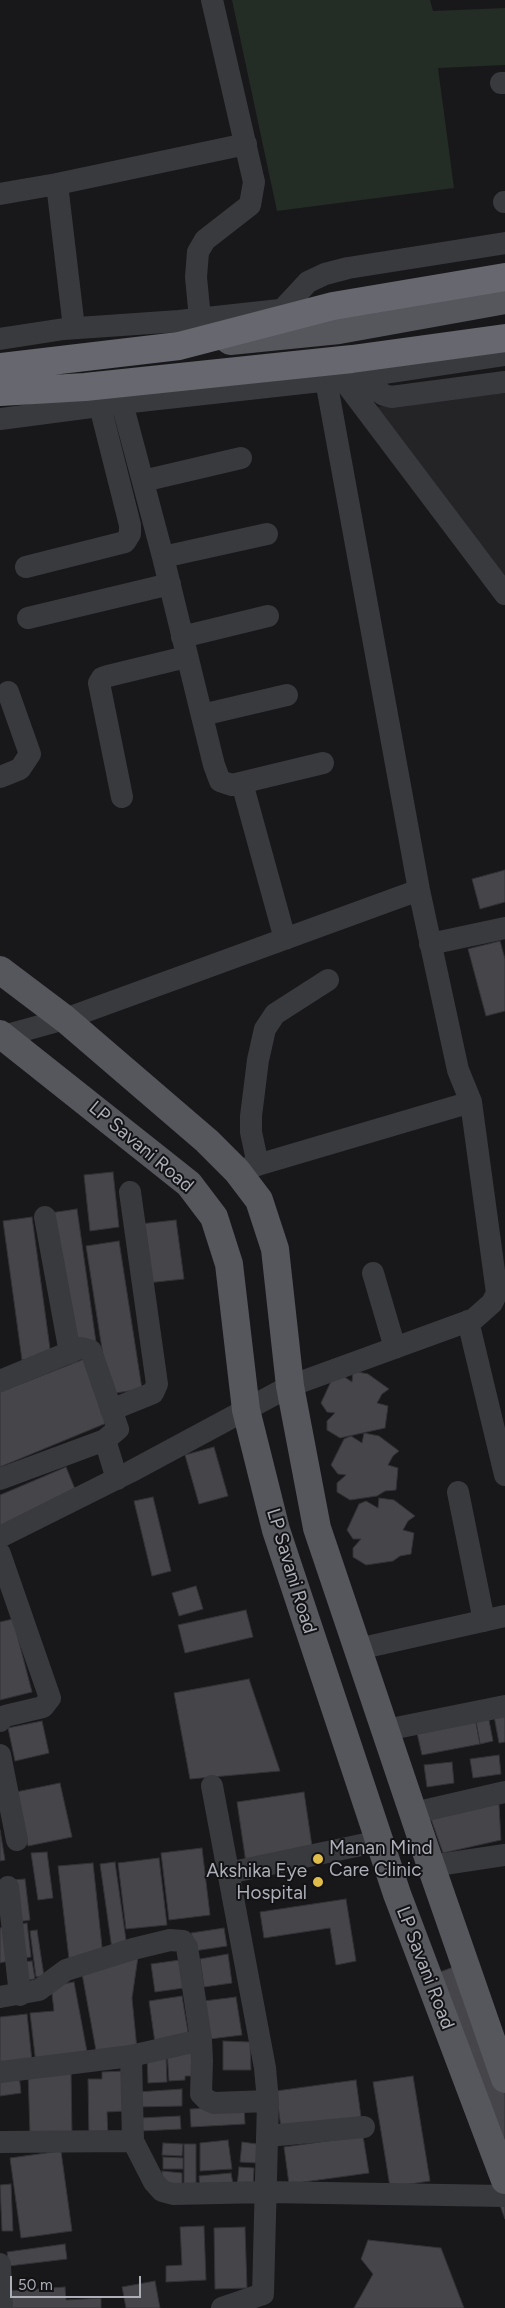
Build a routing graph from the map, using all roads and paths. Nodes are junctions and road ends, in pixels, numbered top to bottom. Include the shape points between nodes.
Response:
1 (212, 0) edge
2 (246, 144) junction
3 (57, 184) junction
4 (0, 194) edge
5 (505, 243) edge
6 (505, 277) edge
7 (505, 300) edge
8 (282, 310) junction
9 (336, 318) junction
10 (200, 319) junction
11 (74, 328) junction
12 (505, 338) edge
13 (0, 339) edge
14 (505, 355) edge
15 (0, 368) edge
16 (191, 375) junction
17 (342, 378) junction
18 (505, 382) edge
19 (0, 392) edge
20 (92, 396) junction
21 (122, 403) junction
22 (0, 419) edge
23 (242, 458) dead end
24 (143, 481) junction
25 (267, 534) dead end
26 (164, 557) junction
27 (26, 567) dead end
28 (170, 584) junction
29 (505, 594) edge
30 (268, 616) dead end
31 (28, 618) dead end
32 (184, 647) junction
33 (8, 692) dead end
34 (287, 695) dead end
35 (202, 715) junction
36 (323, 763) dead end
37 (0, 777) edge
38 (242, 783) junction
39 (122, 797) dead end
40 (419, 890) junction
41 (505, 928) edge
42 (285, 939) junction
43 (430, 944) junction
44 (0, 970) edge
45 (328, 980) dead end
46 (65, 1019) junction
47 (1, 1035) edge
48 (470, 1102) junction
49 (248, 1168) junction
50 (130, 1192) dead end
51 (45, 1217) dead end
52 (374, 1273) dead end
53 (501, 1293) edge
54 (468, 1321) junction
55 (395, 1348) junction
56 (70, 1352) junction
57 (0, 1381) edge
58 (290, 1386) junction
59 (111, 1410) junction
60 (246, 1410) junction
61 (500, 1433) edge
62 (105, 1440) junction
63 (505, 1475) edge
64 (0, 1479) edge
65 (117, 1479) junction
66 (458, 1492) dead end
67 (0, 1537) edge
68 (0, 1554) edge
69 (495, 1618) edge
70 (358, 1649) junction
71 (505, 1706) edge
72 (0, 1721) edge
73 (386, 1730) junction
74 (0, 1755) edge
75 (212, 1786) dead end
76 (505, 1792) edge
77 (414, 1813) junction
78 (17, 1840) dead end
79 (380, 1841) junction
80 (505, 1856) edge
81 (431, 1866) junction
82 (228, 1873) junction
83 (8, 1887) dead end
84 (10, 1996) edge
85 (201, 2040) junction
86 (132, 2056) junction
87 (0, 2072) edge
88 (505, 2079) edge
89 (268, 2101) junction
90 (364, 2127) dead end
91 (268, 2136) junction
92 (132, 2141) junction
93 (0, 2142) edge
94 (505, 2180) edge
95 (266, 2192) junction
96 (505, 2196) edge
97 (0, 2264) edge
98 (2, 2308) edge
99 (222, 2308) edge

1 - 2 street
2 - 3 street
2 - 10 street via 254,182 250,204 205,240 198,252 196,277
3 - 4 street
3 - 11 street
5 - 8 street via 325,274 308,282
6 - 9 highway
7 - 9 main road
8 - 9 street
8 - 10 street
9 - 15 highway via 179,346
9 - 16 main road
10 - 11 street
11 - 13 street
12 - 16 highway
14 - 17 street
16 - 20 highway
17 - 18 street via 391,397
17 - 21 street
17 - 29 street
17 - 40 street
19 - 20 highway
20 - 21 street
20 - 22 street
20 - 27 street via 130,534 125,542
21 - 24 street
23 - 24 street
24 - 26 street
25 - 26 street
26 - 28 street
28 - 31 street
28 - 32 street
30 - 32 street
32 - 35 street
32 - 39 street via 102,678 99,683
33 - 37 street via 30,754 20,769
34 - 35 street
35 - 38 street via 220,781 226,785
36 - 38 street
38 - 42 street
40 - 42 street
40 - 43 street
41 - 43 street
42 - 46 street
43 - 48 street via 458,1070
44 - 46 main road, LP Savani Road
45 - 49 street via 275,1014 265,1029 251,1116
46 - 47 street
46 - 49 main road, LP Savani Road via 207,1141
47 - 60 main road, LP Savani Road via 189,1184 214,1217 229,1264
48 - 49 street
48 - 53 street
49 - 58 main road, LP Savani Road via 275,1249
50 - 59 street via 157,1384 153,1393
51 - 56 street
52 - 55 street
53 - 54 street
54 - 55 street
54 - 61 street
55 - 58 street
56 - 57 street
56 - 59 street via 80,1348 91,1351
58 - 60 street
58 - 70 main road, LP Savani Road via 317,1528
59 - 62 street via 118,1429
60 - 65 street
60 - 79 main road, LP Savani Road via 276,1530
61 - 63 street
62 - 64 street
62 - 65 street
65 - 67 street
66 - 69 street
68 - 72 street via 50,1698 43,1707 5,1716
69 - 70 street
70 - 73 main road, LP Savani Road
71 - 73 street
73 - 77 main road, LP Savani Road
74 - 78 street
75 - 82 street
76 - 77 street
77 - 81 main road, LP Savani Road
79 - 82 street
79 - 94 main road, LP Savani Road
80 - 81 street
81 - 88 main road, LP Savani Road
82 - 89 street via 265,2068
83 - 84 street
84 - 85 street via 39,1990 66,1970 133,1949 170,1940 183,1941 187,1947
85 - 86 street
85 - 89 street via 201,2094 207,2100 214,2103
86 - 87 street
86 - 92 street
89 - 91 street
90 - 91 street
91 - 95 street
92 - 93 street
92 - 95 street via 162,2191 174,2194
95 - 96 street
95 - 99 street via 262,2294
97 - 98 street

